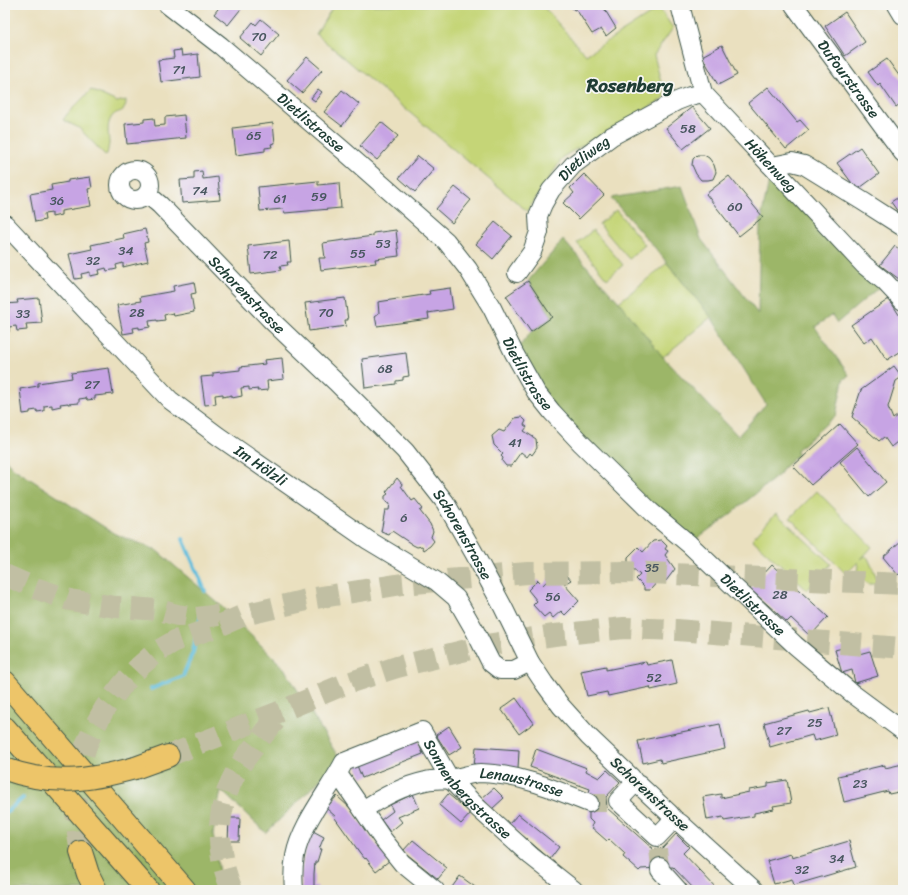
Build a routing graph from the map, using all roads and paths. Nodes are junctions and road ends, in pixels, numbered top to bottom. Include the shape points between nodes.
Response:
1 (168, 5) edge
2 (680, 5) edge
3 (794, 5) edge
4 (897, 5) edge
5 (903, 15) edge
6 (703, 93) junction
7 (903, 153) edge
8 (772, 166) junction
9 (147, 194) dead end
10 (5, 224) edge
11 (903, 227) edge
12 (517, 273) dead end
13 (903, 301) edge
14 (530, 662) junction
15 (5, 682) edge
16 (5, 728) edge
17 (903, 730) edge
18 (168, 756) tunnel mouth
19 (5, 769) edge
20 (338, 774) junction
21 (450, 779) junction
22 (635, 783) junction
23 (604, 802) junction
24 (363, 810) junction
25 (674, 819) junction
26 (81, 852) tunnel mouth
27 (660, 868) tunnel mouth
28 (96, 890) edge
29 (148, 890) edge
30 (185, 890) edge
31 (294, 890) edge
32 (435, 890) edge
33 (574, 890) edge
34 (678, 890) edge
35 (754, 890) edge

1 - 17 street, Dietlistrasse via 238,61 446,241 468,269 492,308 536,392 552,412 651,512 689,544 795,645 853,694
2 - 6 street, Höhenweg
3 - 7 street, Dufourstrasse
4 - 5 street
6 - 8 street, Höhenweg
6 - 12 street, Dietliweg via 677,101 612,136 573,166 551,190 543,204 538,216 539,232 532,252
8 - 11 street via 792,162 804,165
8 - 13 street, Höhenweg via 864,265
9 - 14 street, Schorenstrasse via 404,451 445,502 500,600
10 - 14 street, Im Hölzli via 170,400 368,540 436,581 456,598 491,663 500,670 514,670
14 - 22 street, Schorenstrasse via 561,706
15 - 30 highway
16 - 29 highway
18 - 19 highway, bridge via 135,768 94,778 37,778
20 - 21 street, Sonnenbergstrasse via 344,762 422,731
20 - 24 street
20 - 31 street via 302,832 295,855
21 - 23 street, Lenaustrasse via 479,773 506,776
21 - 24 street, Lenaustrasse via 427,781 401,788
21 - 33 street, Sonnenbergstrasse via 531,856
22 - 23 street
22 - 25 street, Schorenstrasse
23 - 25 street via 658,843
24 - 32 street via 402,863
25 - 35 street, Schorenstrasse
26 - 28 highway
27 - 34 street

